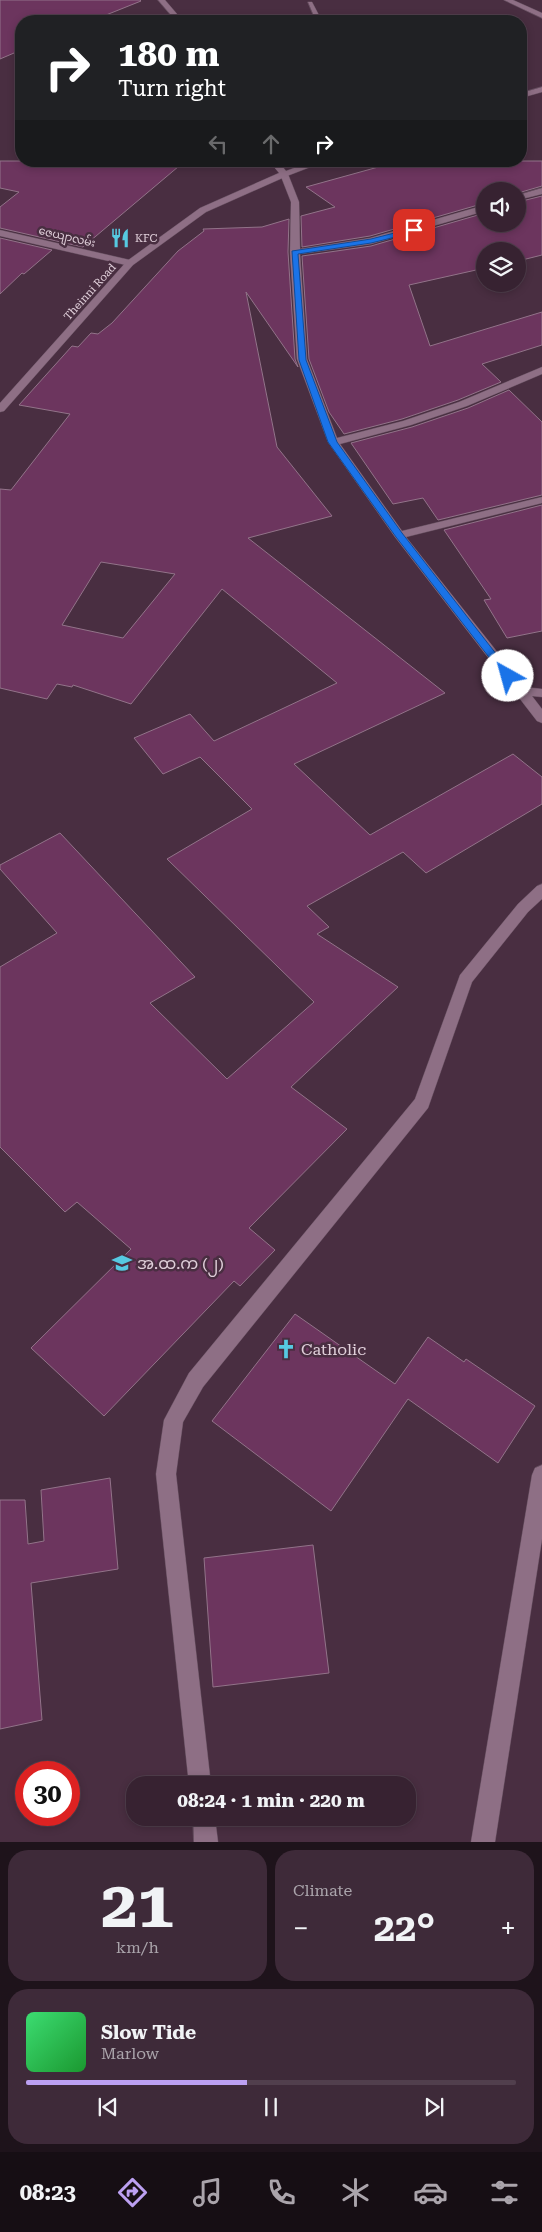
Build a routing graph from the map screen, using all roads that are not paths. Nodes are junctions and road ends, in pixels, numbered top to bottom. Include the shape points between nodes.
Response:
1 (160, 0) edge
2 (507, 0) edge
3 (310, 3) dead end
4 (174, 15) edge
5 (316, 15) edge
6 (542, 16) edge
7 (542, 89) edge
8 (527, 94) edge
9 (278, 167) edge
10 (304, 167) edge
11 (284, 174) junction
12 (542, 191) edge
13 (526, 196) edge
14 (476, 211) edge
15 (0, 233) edge
16 (295, 252) junction
17 (130, 263) junction
18 (542, 370) edge
19 (0, 409) edge
20 (332, 442) junction
21 (542, 500) edge
22 (399, 535) junction
23 (520, 691) junction
24 (542, 693) edge
25 (542, 718) edge
26 (542, 890) edge
27 (542, 1475) edge
28 (199, 1776) edge
29 (205, 1826) edge
30 (206, 1842) edge
31 (483, 1842) edge

1 - 4 street
2 - 6 street
3 - 5 street
7 - 8 street
9 - 11 street
10 - 11 street, Theinni Road
11 - 16 street via 295,202
11 - 17 street, Theinni Road via 203,210
12 - 13 street
14 - 16 street via 371,241
15 - 17 street, ဇေယျာလမ်း
16 - 20 street via 302,360
17 - 19 street, Theinni Road
18 - 20 street via 463,404
20 - 22 street
21 - 22 street
22 - 23 street
23 - 24 street
23 - 25 street
26 - 28 street via 523,908 465,980 422,1102 196,1380 174,1420 166,1474
27 - 31 street
29 - 30 street

